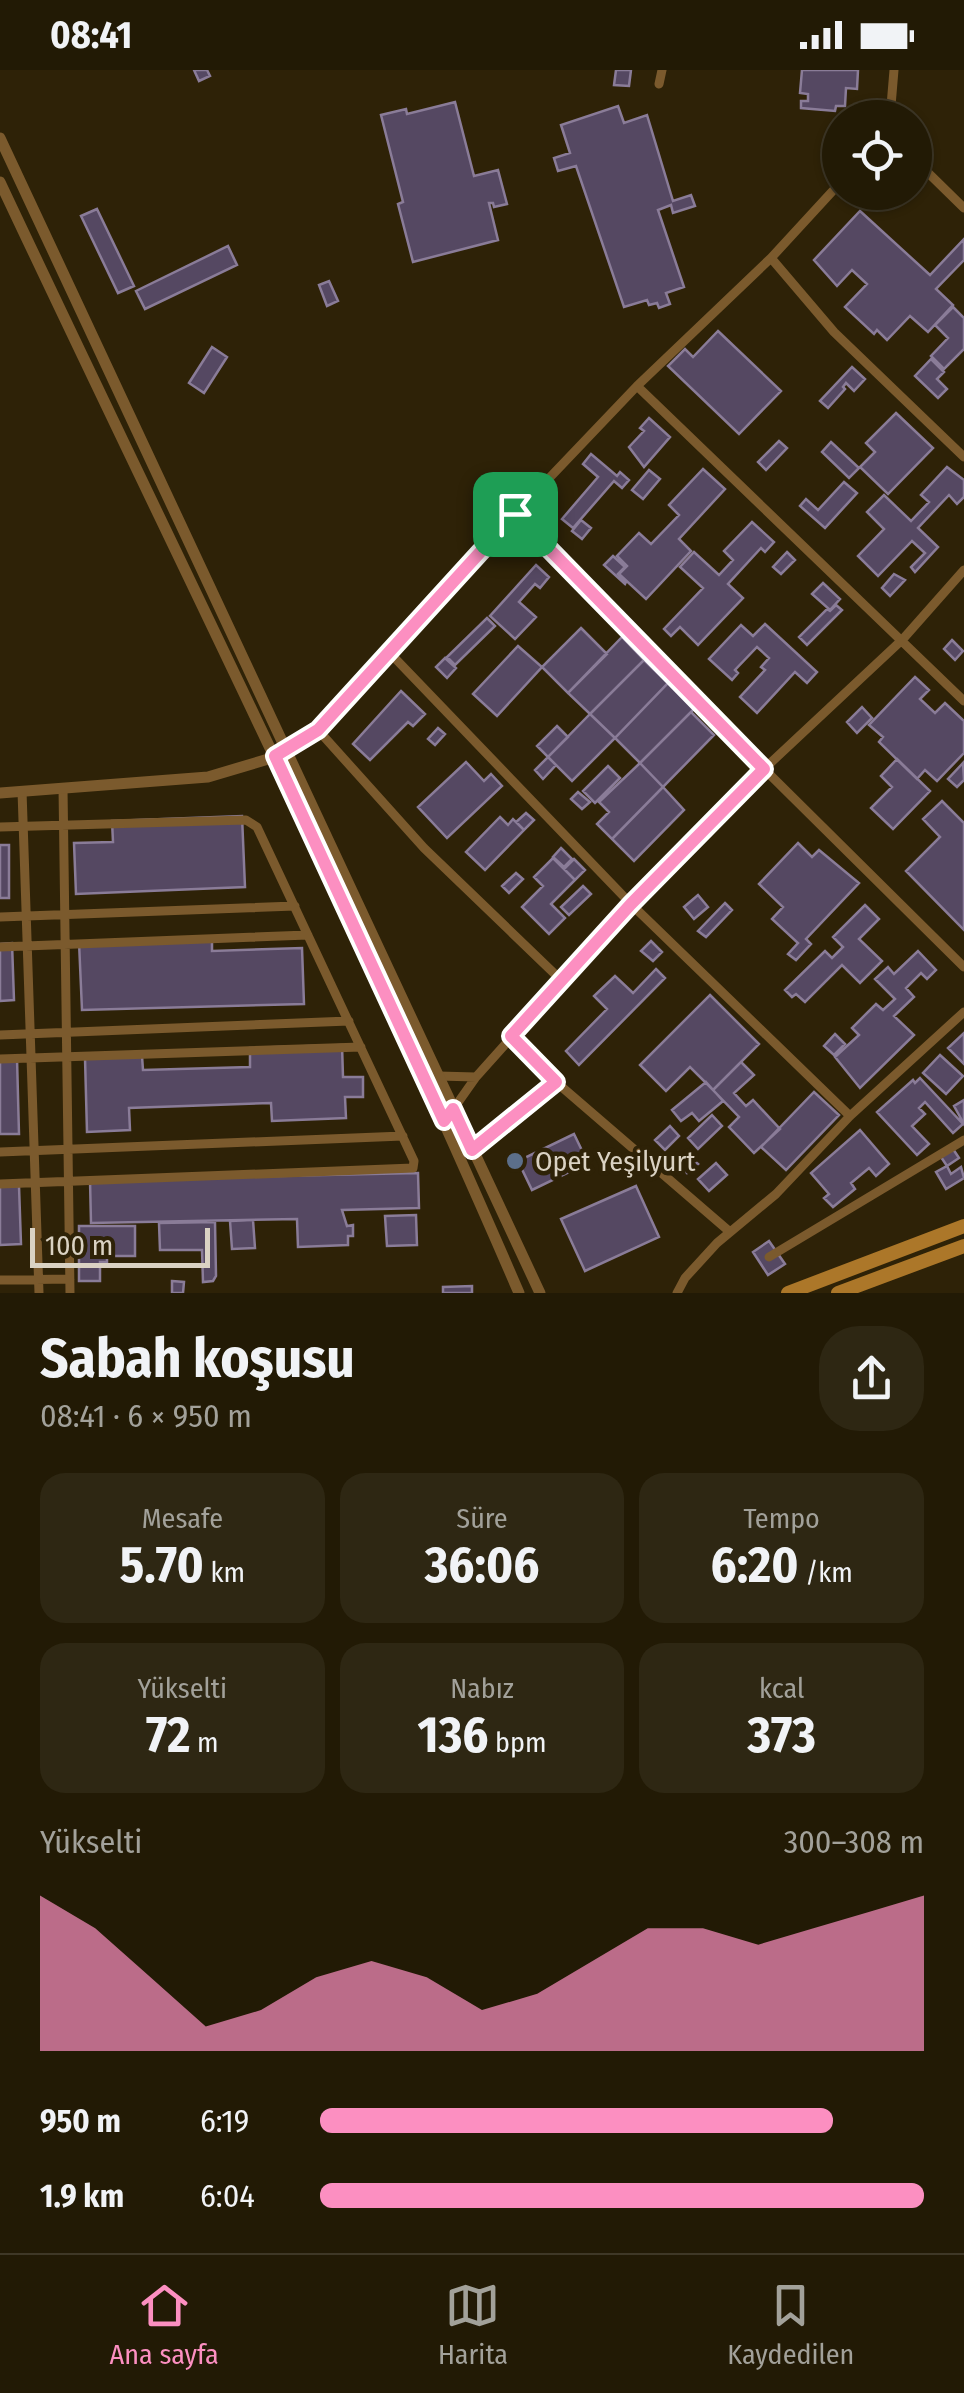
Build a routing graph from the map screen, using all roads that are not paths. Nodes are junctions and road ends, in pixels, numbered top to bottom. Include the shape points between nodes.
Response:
1 (662, 70) edge
2 (894, 70) edge
3 (660, 84) dead end
4 (892, 100) edge
5 (0, 138) edge
6 (932, 177) edge
7 (0, 182) edge
8 (822, 203) edge
9 (964, 208) edge
10 (771, 258) junction
11 (636, 386) junction
12 (964, 457) edge
13 (515, 514) junction
14 (964, 570) edge
15 (903, 639) junction
16 (389, 652) junction
17 (964, 701) edge
18 (318, 730) junction
19 (280, 753) junction
20 (764, 769) junction
21 (63, 788) junction
22 (22, 791) junction
23 (0, 792) edge
24 (23, 826) junction
25 (64, 826) junction
26 (0, 827) edge
27 (631, 904) junction
28 (295, 906) junction
29 (65, 915) junction
30 (26, 916) junction
31 (0, 917) edge
32 (308, 935) junction
33 (65, 944) junction
34 (27, 946) junction
35 (0, 947) edge
36 (964, 967) edge
37 (560, 979) junction
38 (964, 1012) edge
39 (349, 1021) junction
40 (66, 1032) junction
41 (30, 1034) junction
42 (0, 1035) edge
43 (511, 1036) junction
44 (361, 1047) junction
45 (67, 1057) junction
46 (31, 1058) junction
47 (0, 1059) edge
48 (476, 1077) junction
49 (432, 1080) junction
50 (556, 1082) junction
51 (453, 1109) junction
52 (850, 1116) junction
53 (444, 1121) junction
54 (403, 1136) junction
55 (964, 1140) edge
56 (68, 1149) junction
57 (34, 1150) junction
58 (472, 1150) junction
59 (0, 1152) edge
60 (68, 1182) junction
61 (35, 1183) junction
62 (0, 1184) edge
63 (964, 1226) edge
64 (730, 1232) junction
65 (964, 1246) edge
66 (769, 1257) dead end
67 (70, 1279) junction
68 (0, 1280) edge
69 (38, 1280) junction
70 (39, 1293) edge
71 (70, 1293) edge
72 (519, 1293) edge
73 (540, 1293) edge
74 (677, 1293) edge
75 (788, 1293) edge
76 (838, 1293) edge

1 - 3 street
2 - 4 street
5 - 19 street
6 - 9 street
7 - 19 street
8 - 10 street
10 - 11 street
10 - 12 street via 834,332
11 - 13 street
11 - 15 street
13 - 16 street
13 - 20 street
14 - 15 street
15 - 17 street
15 - 20 street
16 - 18 street
16 - 27 street
18 - 19 street
18 - 37 street via 424,848
19 - 21 street via 208,777
19 - 49 street
20 - 27 street
20 - 36 street
21 - 22 street
21 - 25 street
22 - 23 street
22 - 24 street
24 - 25 street
24 - 26 street
24 - 30 street
25 - 28 street via 246,820 257,827
25 - 29 street
27 - 37 street
27 - 52 street
28 - 29 street
28 - 32 street
29 - 30 street
29 - 33 street
30 - 31 street
30 - 34 street
32 - 33 street
32 - 39 street
33 - 34 street
33 - 40 street
34 - 35 street
34 - 41 street
37 - 43 street
38 - 52 street
39 - 40 street
39 - 44 street
40 - 41 street
40 - 45 street
41 - 42 street
41 - 46 street
43 - 48 street
43 - 50 street
44 - 45 street
44 - 54 street
45 - 46 street
45 - 56 street
46 - 47 street
46 - 57 street
48 - 49 street
48 - 51 street
49 - 51 street
49 - 53 street
50 - 58 street
50 - 64 street
51 - 53 street
51 - 58 street
52 - 64 street
53 - 72 street
54 - 56 street
54 - 60 street via 413,1168
55 - 66 street
56 - 57 street
56 - 60 street
57 - 59 street
57 - 61 street
58 - 73 street
60 - 61 street
60 - 67 street
61 - 62 street
61 - 69 street
63 - 75 main road
64 - 74 street
65 - 76 main road
67 - 69 street
67 - 71 street
68 - 69 street
69 - 70 street

